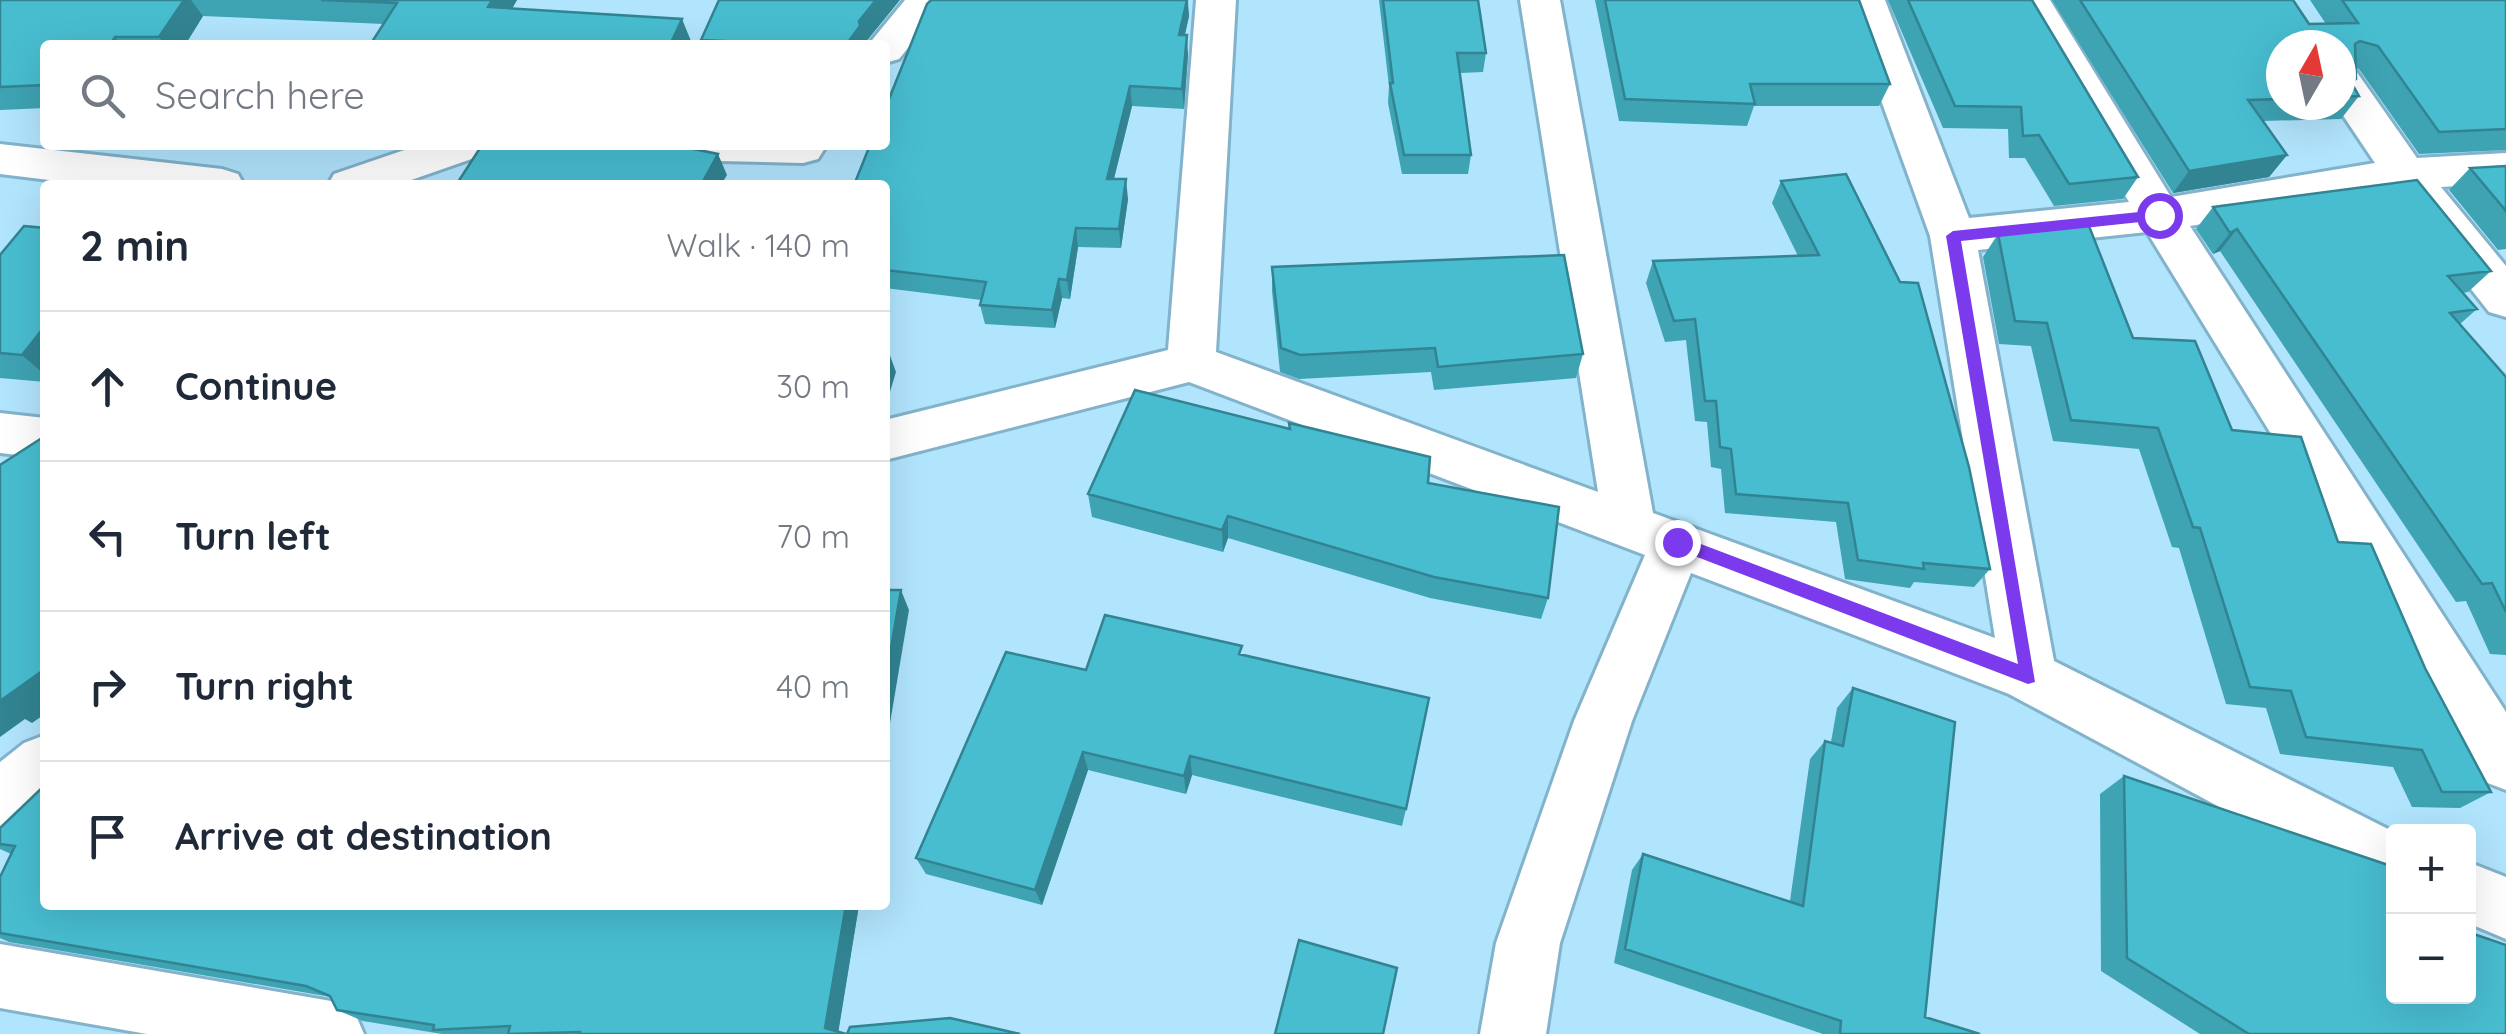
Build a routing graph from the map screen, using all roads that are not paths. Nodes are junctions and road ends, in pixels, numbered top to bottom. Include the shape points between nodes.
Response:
1 (927, 0) edge
2 (1216, 0) edge
3 (1540, 0) edge
4 (1865, 0) edge
5 (2030, 0) edge
6 (890, 44) edge
7 (2356, 103) edge
8 (451, 150) edge
9 (800, 150) edge
10 (0, 159) edge
11 (2506, 168) edge
12 (2405, 174) junction
13 (179, 180) edge
14 (364, 180) edge
15 (769, 180) edge
16 (2159, 215) junction
17 (1953, 236) junction
18 (2506, 299) edge
19 (1191, 363) junction
20 (0, 433) edge
21 (40, 439) edge
22 (890, 439) edge
23 (40, 444) edge
24 (0, 474) edge
25 (1653, 534) junction
26 (2028, 676) junction
27 (2506, 763) edge
28 (2386, 859) edge
29 (2476, 895) edge
30 (2506, 908) edge
31 (0, 976) edge
32 (331, 1034) edge
33 (1513, 1034) edge

1 - 6 street
2 - 19 street
3 - 25 street
4 - 17 street
5 - 16 street
7 - 12 street
8 - 14 street
9 - 15 street
10 - 13 street
11 - 12 street
12 - 16 street
12 - 18 street
16 - 17 street
16 - 27 street
17 - 26 street
19 - 22 street
19 - 25 street
20 - 21 street
23 - 24 street
25 - 26 street
25 - 33 street via 1602,721 1528,942
26 - 28 street
29 - 30 street
31 - 32 street

